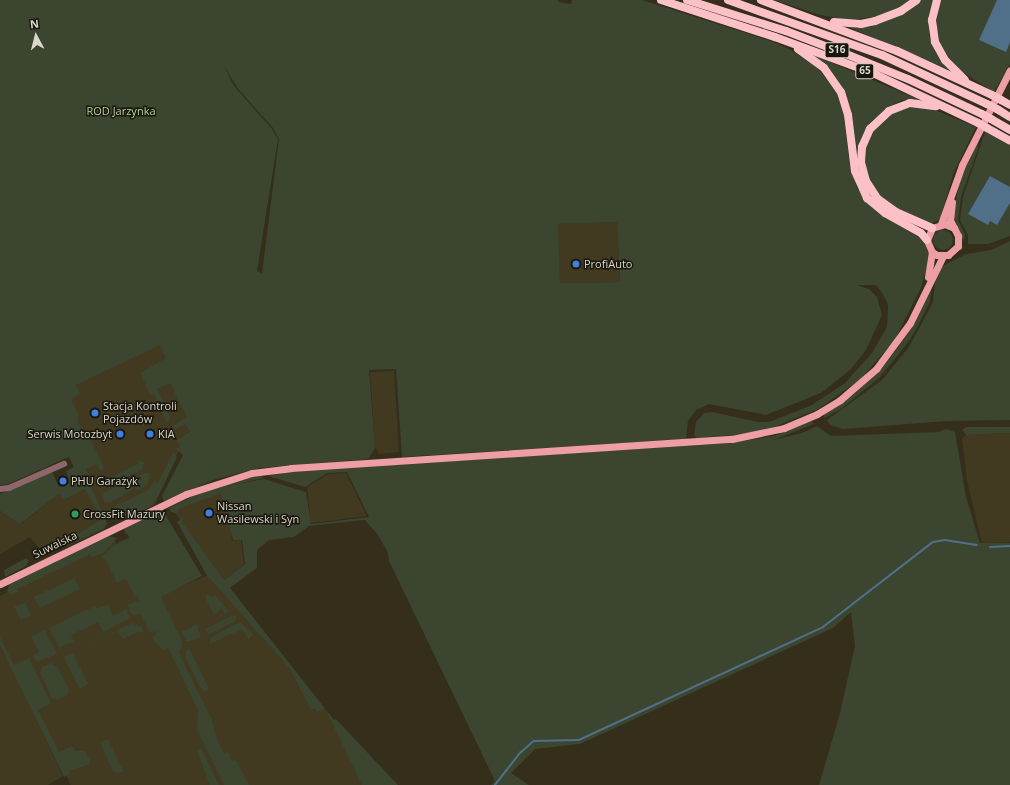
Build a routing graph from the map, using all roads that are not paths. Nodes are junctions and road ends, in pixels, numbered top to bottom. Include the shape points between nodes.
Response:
1 (661, 0) edge
2 (687, 0) edge
3 (728, 0) edge
4 (761, 0) edge
5 (917, 0) edge
6 (937, 0) edge
7 (818, 19) junction
8 (775, 36) junction
9 (1010, 70) edge
10 (979, 89) junction
11 (1010, 105) edge
12 (954, 111) junction
13 (1010, 117) edge
14 (1010, 130) edge
15 (1010, 141) edge
16 (953, 190) junction
17 (941, 224) junction
18 (932, 228) junction
19 (954, 228) junction
20 (927, 240) junction
21 (932, 252) junction
22 (943, 256) junction
23 (924, 293) junction
24 (64, 464) dead end
25 (0, 489) edge
26 (0, 584) edge

1 - 8 highway, 65
2 - 14 highway, S16, bridge via 786,31 846,54 908,79
3 - 13 highway, S16, bridge via 882,55
4 - 7 highway, S16
5 - 7 highway via 901,11 875,21 849,23
6 - 10 highway via 933,26 939,51 955,71
7 - 10 highway, S16 via 897,50
8 - 12 highway, 65 via 875,74
8 - 20 highway via 812,58 828,73 841,92 848,115 855,171 867,198 885,214 921,233
9 - 16 main road via 962,165
10 - 11 highway, S16, bridge
12 - 15 highway, 65, bridge
12 - 18 highway via 922,103 902,105 876,120 862,147 864,173 877,198 896,212
16 - 17 main road
16 - 19 main road via 950,220
17 - 18 main road
17 - 19 main road
18 - 20 main road
19 - 22 main road via 958,236 958,246 952,253
20 - 21 main road
21 - 22 main road
21 - 23 main road
22 - 23 main road, Suwalska
23 - 26 main road, Suwalska via 896,345 860,384 817,414 762,434 725,439 273,470 218,482 163,505
24 - 25 street via 9,488

